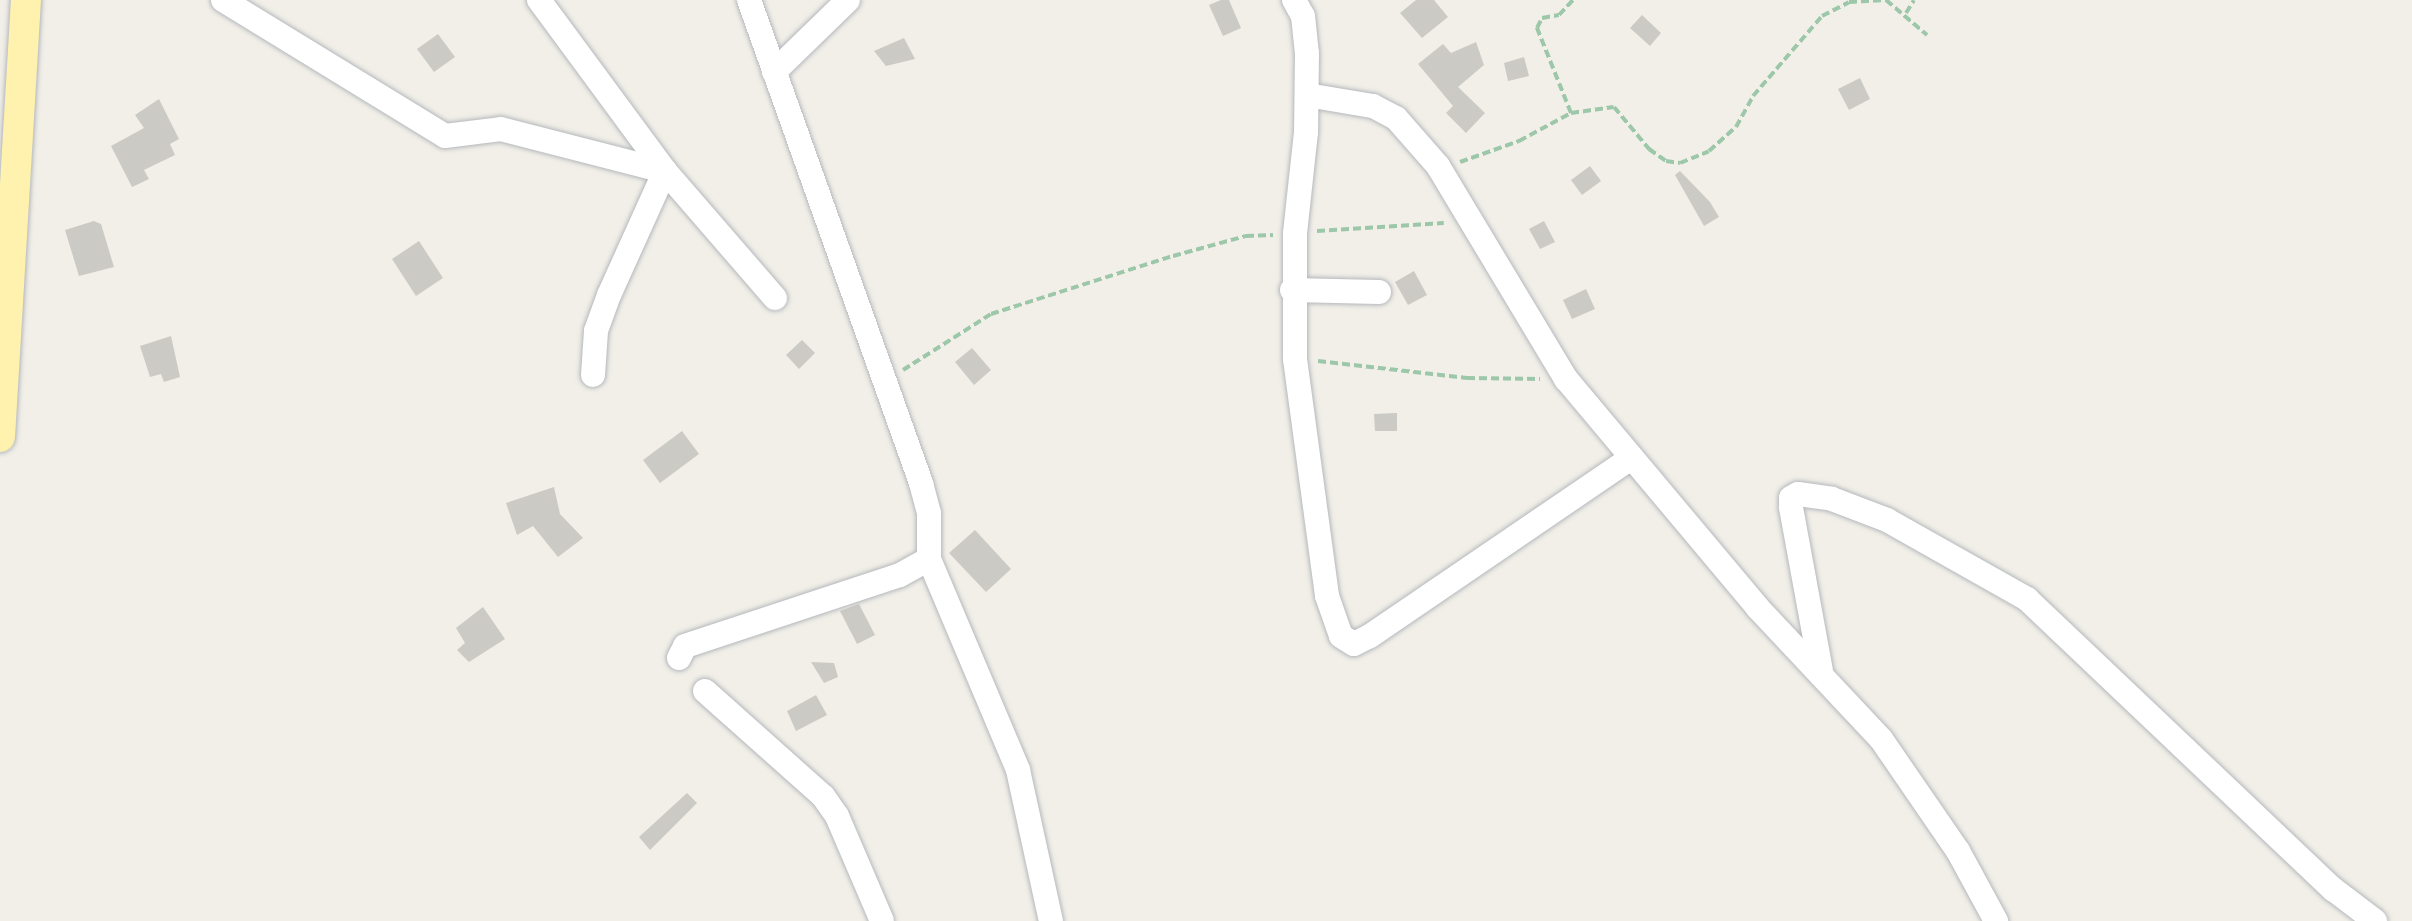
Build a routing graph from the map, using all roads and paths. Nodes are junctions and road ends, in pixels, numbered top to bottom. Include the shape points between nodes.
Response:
1 (26, 0) edge
2 (223, 0) edge
3 (539, 0) edge
4 (749, 0) edge
5 (848, 0) edge
6 (1294, 0) edge
7 (1573, 0) edge
8 (1914, 0) edge
9 (1906, 13) junction
10 (1927, 35) dead end
11 (774, 72) junction
12 (1307, 95) junction
13 (1571, 113) junction
14 (7, 158) edge
15 (1438, 166) junction
16 (665, 171) junction
17 (1475, 221) junction
18 (1295, 234) junction
19 (1292, 290) junction
20 (1379, 292) dead end
21 (5, 297) edge
22 (775, 298) dead end
23 (1295, 359) junction
24 (593, 375) dead end
25 (1566, 379) junction
26 (883, 385) junction
27 (0, 437) edge
28 (1629, 459) junction
29 (929, 559) junction
30 (679, 658) dead end
31 (1821, 672) junction
32 (705, 691) dead end
33 (882, 921) edge
34 (1051, 921) edge
35 (1996, 921) edge
36 (2375, 921) edge

1 - 14 main road
2 - 16 street via 445,136 501,129
3 - 16 street
4 - 11 street
5 - 11 street
6 - 12 street via 1303,16
7 - 13 path via 1559,15 1542,18 1537,28
8 - 9 path
9 - 10 path
9 - 13 path via 1886,0 1849,2 1822,16 1753,96 1736,127 1709,151 1680,163 1649,149 1614,107
11 - 26 street
12 - 15 street via 1373,106 1396,118
12 - 18 street
13 - 15 path via 1519,141
14 - 21 main road
15 - 17 street
16 - 22 street
16 - 24 street via 596,331
17 - 18 path
17 - 25 street
18 - 19 street
18 - 26 path via 1246,236 991,314
19 - 20 street
19 - 23 street
21 - 27 main road
23 - 25 path via 1467,378
23 - 28 street via 1327,596 1341,636 1354,644
25 - 28 street via 1604,420
26 - 29 street via 929,513
28 - 31 street via 1757,607
29 - 30 street via 900,575 685,646
29 - 34 street via 1018,770
31 - 35 street via 1881,739 1958,851
31 - 36 street via 1791,507 1791,498 1798,494 1832,499 1887,520 2027,599 2333,889
32 - 33 street via 823,796 837,816

